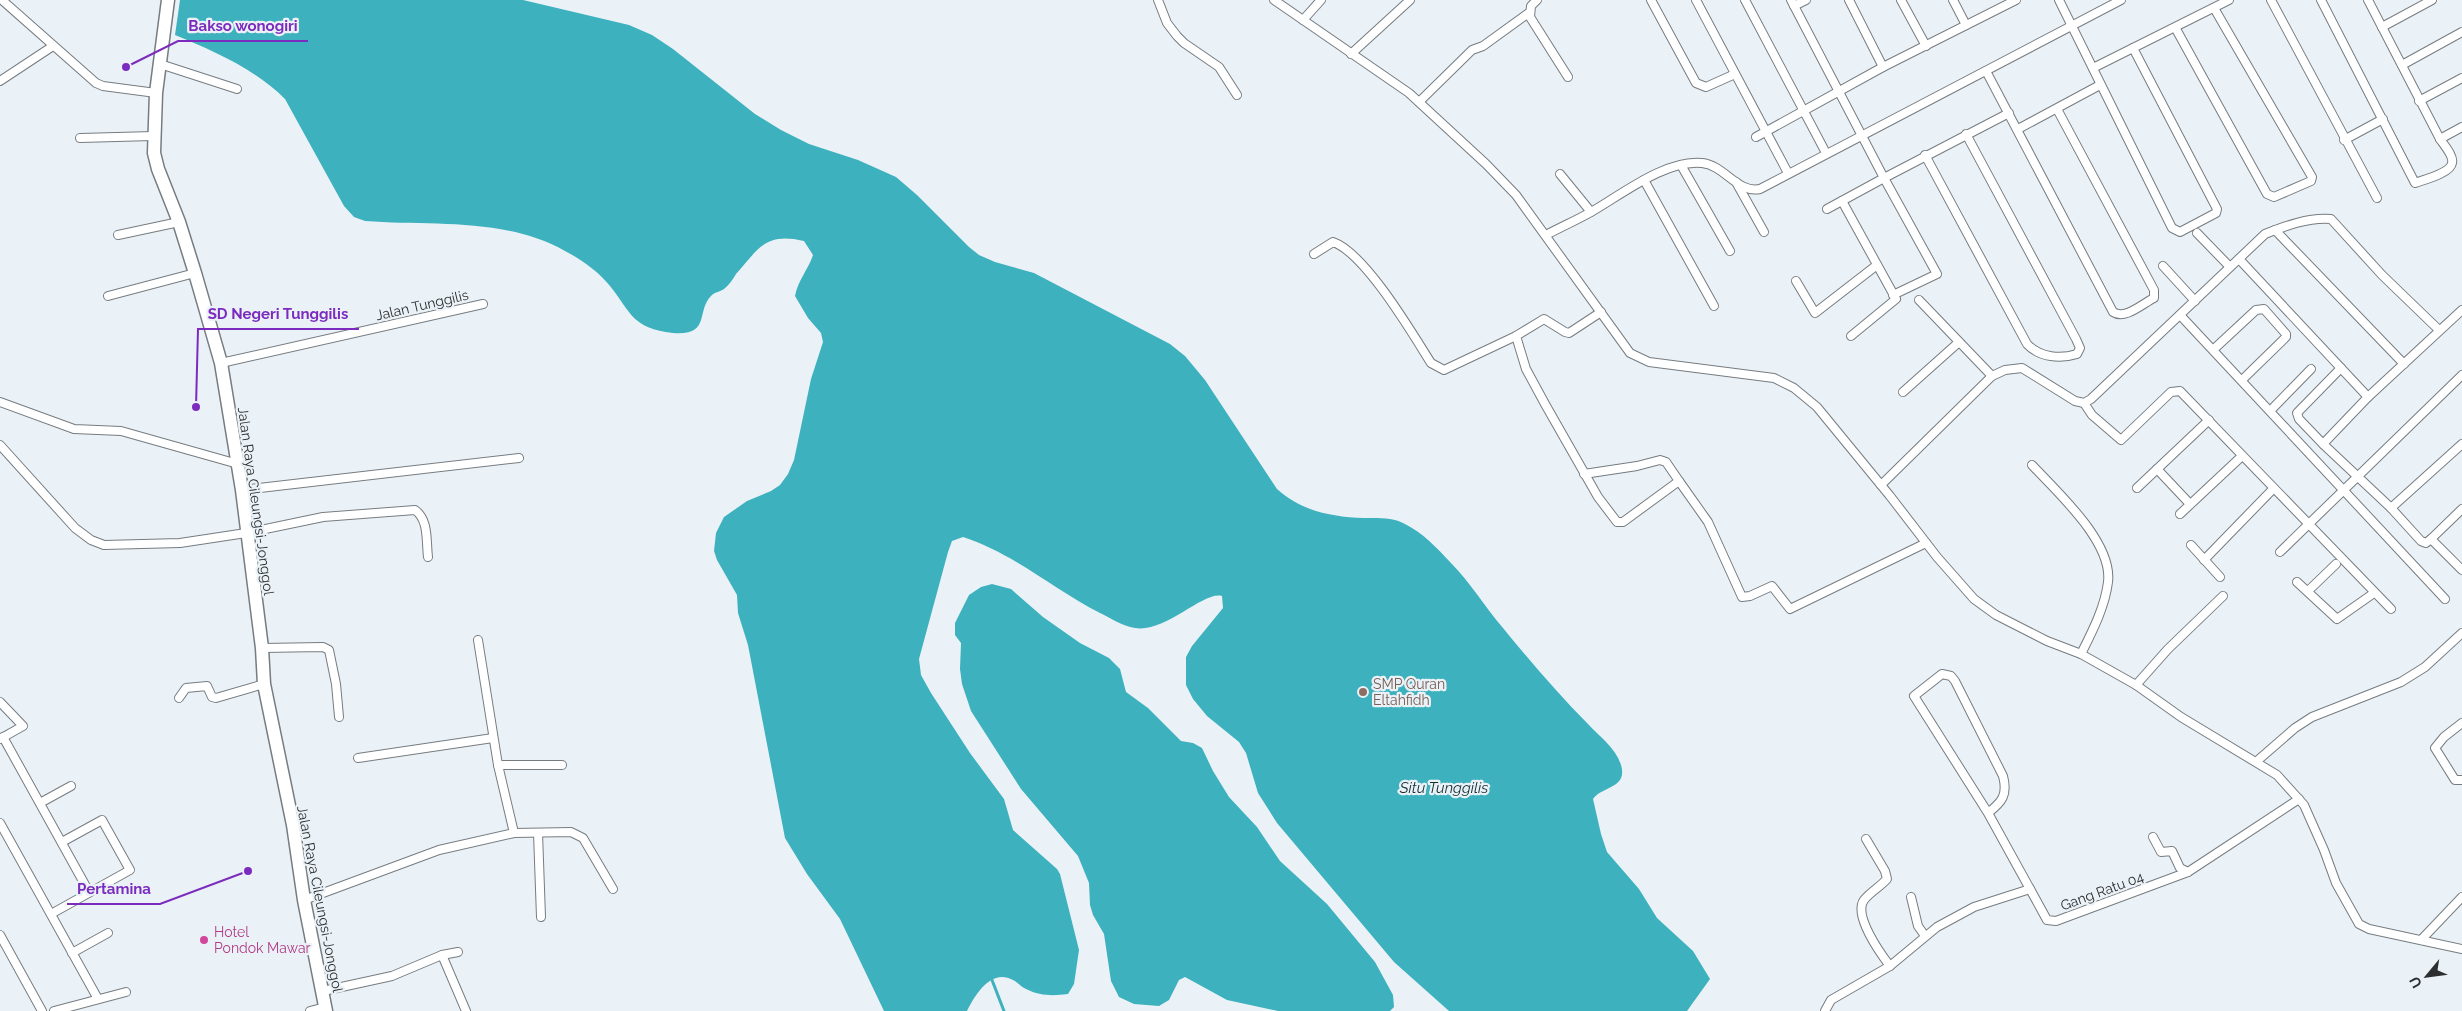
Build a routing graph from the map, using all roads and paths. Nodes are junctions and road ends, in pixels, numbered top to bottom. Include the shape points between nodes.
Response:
1 (2, 0) edge
2 (168, 0) edge
3 (1158, 0) edge
4 (1274, 0) edge
5 (1321, 0) edge
6 (1410, 0) edge
7 (1537, 0) edge
8 (1651, 0) edge
9 (1696, 0) edge
10 (1745, 0) edge
11 (1806, 0) edge
12 (1849, 0) edge
13 (1900, 0) edge
14 (1953, 0) edge
15 (2016, 0) edge
16 (2059, 0) edge
17 (2121, 0) edge
18 (2229, 0) edge
19 (2271, 0) edge
20 (2321, 0) edge
21 (2368, 0) edge
22 (2432, 0) edge
23 (2007, 2) edge
24 (1793, 3) edge
25 (2417, 3) edge
26 (2214, 8) junction
27 (1530, 12) junction
28 (1303, 20) junction
29 (1966, 25) junction
30 (2071, 26) junction
31 (2382, 27) junction
32 (2176, 29) junction
33 (2462, 32) edge
34 (53, 46) junction
35 (1926, 46) junction
36 (2133, 48) junction
37 (1351, 54) junction
38 (160, 64) junction
39 (2402, 64) junction
40 (1883, 67) junction
41 (2093, 68) junction
42 (1986, 71) junction
43 (1735, 74) junction
44 (1568, 77) dead end
45 (2462, 78) edge
46 (0, 81) edge
47 (2100, 85) junction
48 (237, 89) dead end
49 (1839, 91) junction
50 (156, 93) junction
51 (1237, 95) dead end
52 (2419, 101) junction
53 (1419, 102) junction
54 (2057, 109) junction
55 (1804, 110) junction
56 (2009, 113) junction
57 (2383, 119) junction
58 (2462, 127) edge
59 (2018, 129) junction
60 (1766, 132) junction
61 (1966, 134) junction
62 (1864, 135) junction
63 (153, 136) junction
64 (80, 138) dead end
65 (1756, 138) dead end
66 (2440, 139) junction
67 (2344, 140) junction
68 (1826, 153) junction
69 (1925, 155) junction
70 (1682, 165) junction
71 (1788, 173) junction
72 (1560, 174) dead end
73 (1884, 178) junction
74 (1644, 180) junction
75 (1736, 182) junction
76 (2377, 198) dead end
77 (1842, 201) junction
78 (1826, 209) dead end
79 (1591, 212) junction
80 (179, 222) junction
81 (2275, 230) junction
82 (1764, 232) dead end
83 (2198, 233) dead end
84 (118, 235) dead end
85 (1546, 235) junction
86 (1730, 252) dead end
87 (1314, 254) dead end
88 (2239, 259) junction
89 (1877, 265) junction
90 (2163, 266) dead end
91 (2230, 267) junction
92 (195, 272) junction
93 (1796, 281) dead end
94 (1893, 295) junction
95 (108, 296) dead end
96 (1919, 300) dead end
97 (2194, 301) junction
98 (483, 304) dead end
99 (1714, 306) dead end
100 (2462, 310) edge
101 (1601, 312) junction
102 (2180, 315) junction
103 (2439, 330) junction
104 (1516, 336) junction
105 (1851, 336) dead end
106 (1959, 342) junction
107 (2214, 349) junction
108 (221, 363) junction
109 (2404, 364) junction
110 (2341, 368) junction
111 (2311, 369) dead end
112 (2462, 375) edge
113 (1992, 376) junction
114 (2242, 380) junction
115 (1903, 392) dead end
116 (2368, 397) junction
117 (0, 402) edge
118 (2084, 403) junction
119 (2271, 410) junction
120 (2210, 420) junction
121 (2323, 444) junction
122 (2462, 444) edge
123 (0, 445) edge
124 (2242, 456) junction
125 (519, 458) dead end
126 (238, 464) junction
127 (2032, 465) dead end
128 (2158, 469) junction
129 (1584, 474) junction
130 (2357, 477) junction
131 (1679, 481) junction
132 (1881, 485) junction
133 (2137, 488) dead end
134 (2273, 489) junction
135 (242, 490) junction
136 (2343, 490) junction
137 (2190, 504) junction
138 (2391, 508) junction
139 (2462, 509) edge
140 (2180, 514) dead end
141 (2308, 524) junction
142 (246, 533) junction
143 (2431, 539) junction
144 (1926, 543) junction
145 (2191, 545) dead end
146 (2280, 552) dead end
147 (428, 557) dead end
148 (2204, 560) junction
149 (2336, 564) dead end
150 (2462, 570) edge
151 (2220, 577) dead end
152 (2297, 582) dead end
153 (2308, 592) junction
154 (2374, 593) junction
155 (2223, 596) dead end
156 (2445, 598) dead end
157 (2391, 609) dead end
158 (2462, 633) edge
159 (478, 640) dead end
160 (262, 648) junction
161 (2081, 654) junction
162 (264, 684) junction
163 (2136, 685) junction
164 (179, 698) dead end
165 (0, 702) edge
166 (339, 717) dead end
167 (2462, 723) edge
168 (2, 738) edge
169 (493, 738) junction
170 (358, 758) dead end
171 (2257, 762) junction
172 (498, 765) junction
173 (562, 765) dead end
174 (2462, 780) edge
175 (71, 786) dead end
176 (2298, 799) junction
177 (40, 803) junction
178 (1988, 813) junction
179 (0, 823) edge
180 (514, 833) junction
181 (538, 833) junction
182 (2153, 837) dead end
183 (1866, 839) dead end
184 (62, 842) junction
185 (2188, 872) junction
186 (613, 889) dead end
187 (2030, 889) junction
188 (89, 892) junction
189 (1911, 897) dead end
190 (2462, 897) edge
191 (304, 900) junction
192 (50, 914) junction
193 (541, 918) dead end
194 (108, 933) dead end
195 (0, 935) edge
196 (1925, 936) junction
197 (2421, 940) junction
198 (2462, 949) edge
199 (458, 952) dead end
200 (72, 953) junction
201 (442, 956) junction
202 (1890, 966) junction
203 (323, 991) junction
204 (126, 992) dead end
205 (98, 999) junction
206 (326, 1009) edge
207 (42, 1011) edge
208 (54, 1011) edge
209 (310, 1011) edge
210 (466, 1011) edge
211 (1825, 1011) edge

1 - 34 street
2 - 38 main road, Jalan Raya Cileungsi-Jonggol
3 - 51 street via 1177,36 1219,66
4 - 28 street
5 - 28 street
6 - 37 street
7 - 27 street
8 - 43 street via 1696,83 1706,87
9 - 43 street
10 - 55 street
11 - 24 street
12 - 40 street
13 - 35 street
14 - 29 street
15 - 23 street
16 - 30 street
17 - 30 street
18 - 26 street
19 - 67 street
20 - 57 street
21 - 31 street
22 - 25 street
23 - 29 street
24 - 49 street
25 - 31 street
26 - 32 street
26 - 32 street via 2312,177 2305,185 2274,197 2267,194
27 - 44 street via 1530,17
27 - 53 street via 1483,46 1472,50
28 - 37 street
29 - 35 street
30 - 41 street
30 - 42 street
31 - 39 street
32 - 36 street
33 - 39 street
34 - 46 street
34 - 50 street via 96,83
35 - 40 street
36 - 41 street
36 - 47 street via 2217,209 2216,213 2180,232 2172,228
37 - 53 street
38 - 48 street
38 - 50 main road, Jalan Raya Cileungsi-Jonggol
39 - 52 street
40 - 49 street
41 - 47 street
42 - 56 street
42 - 62 street
43 - 60 street
45 - 52 street
47 - 54 street
49 - 55 street
49 - 62 street
50 - 63 main road, Jalan Raya Cileungsi-Jonggol
52 - 66 street
53 - 85 street via 1516,195
54 - 59 street
54 - 59 street via 2154,290 2154,298 2125,314 2113,312
55 - 60 street
55 - 68 street
56 - 59 street
56 - 61 street
57 - 66 street via 2415,183 2440,174 2453,163
57 - 67 street
58 - 66 street
60 - 65 street
60 - 71 street
61 - 69 street
61 - 69 street via 2076,339 2080,348 2077,354 2066,358 2052,357 2027,344
62 - 68 street
62 - 73 street
63 - 64 street
63 - 80 main road, Jalan Raya Cileungsi-Jonggol via 158,169
67 - 76 street
68 - 71 street
69 - 73 street
70 - 74 street
70 - 75 street via 1709,164
70 - 86 street
71 - 75 street via 1755,190
72 - 79 street
73 - 77 street
73 - 94 street via 1937,274
74 - 79 street
74 - 99 street
75 - 82 street
77 - 78 street
77 - 89 street
79 - 85 street
80 - 84 street
80 - 92 main road, Jalan Raya Cileungsi-Jonggol
81 - 88 street via 2265,234
81 - 103 street via 2321,218 2331,219
81 - 109 street
83 - 91 street
85 - 101 street
87 - 104 street via 1333,242 1351,253 1380,287 1431,363 1438,368 1444,370
88 - 91 street
88 - 110 street
89 - 93 street via 1815,313
89 - 94 street
90 - 97 street
91 - 97 street
92 - 95 street
92 - 108 main road, Jalan Raya Cileungsi-Jonggol
94 - 105 street via 1896,299
96 - 106 street
97 - 102 street
98 - 108 street, Jalan Tunggilis
100 - 103 street
101 - 104 street via 1569,333 1544,318
101 - 132 street via 1630,353 1649,362 1774,378 1794,388 1818,407
102 - 107 street
102 - 118 street
103 - 109 street
104 - 129 street via 1526,369
106 - 113 street
106 - 115 street
107 - 114 street
107 - 114 street via 2256,310 2264,309 2286,337
108 - 126 main road, Jalan Raya Cileungsi-Jonggol
109 - 116 street
110 - 116 street
110 - 121 street via 2297,412 2299,420
111 - 119 street
112 - 130 street
113 - 118 street via 2022,368 2075,401
113 - 132 street
114 - 119 street
116 - 121 street
117 - 126 street via 74,429 121,431
118 - 120 street via 2092,415 2121,440 2175,391 2180,391
119 - 136 street
120 - 124 street
120 - 128 street
121 - 130 street
122 - 138 street
123 - 142 street via 70,523 91,540 104,545 180,543
124 - 134 street
124 - 137 street
125 - 135 street
126 - 135 main road, Jalan Raya Cileungsi-Jonggol
127 - 161 street via 2095,536 2107,566 2108,581 2096,624
128 - 133 street
128 - 137 street
129 - 131 street via 1660,460 1666,462
129 - 131 street via 1615,521 1621,523
130 - 136 street
130 - 138 street
131 - 144 street via 1708,522 1742,596 1750,596 1772,586 1790,609
132 - 144 street
134 - 141 street
134 - 148 street
135 - 142 main road, Jalan Raya Cileungsi-Jonggol
136 - 141 street
136 - 156 street
137 - 140 street
138 - 143 street via 2421,541 2426,543
139 - 143 street
141 - 146 street
141 - 154 street
142 - 147 street via 323,517 415,510 424,522
142 - 160 main road, Jalan Raya Cileungsi-Jonggol
143 - 150 street
144 - 161 street via 1974,599 1996,615
145 - 148 street
148 - 151 street
149 - 153 street
152 - 153 street
153 - 154 street via 2337,619
154 - 157 street
155 - 163 street
158 - 171 street via 2425,668 2401,682 2312,717
159 - 169 street
160 - 162 main road, Jalan Raya Cileungsi-Jonggol
160 - 166 street via 329,650
161 - 163 street
162 - 164 street via 216,698 212,697 207,686 186,688
162 - 191 main road, Jalan Raya Cileungsi-Jonggol via 293,825
163 - 171 street via 2181,717
165 - 168 street via 23,726
167 - 174 street via 2435,748 2455,780
168 - 177 street
169 - 170 street
169 - 172 street
171 - 176 street via 2277,775
172 - 173 street
172 - 180 street
175 - 177 street
176 - 185 street, Gang Ratu 04
176 - 197 street via 2314,824 2336,882 2359,924
177 - 184 street
178 - 178 street, Gang Ratu 04 via 1914,696 1942,674 1951,676 1955,681 2003,776 2006,792 2003,800
178 - 187 street, Gang Ratu 04
179 - 192 street
180 - 181 street
180 - 191 street via 440,850
181 - 186 street via 571,832 583,838
181 - 193 street
182 - 185 street via 2160,852 2172,851 2180,868
183 - 202 street via 1887,879 1864,900 1860,906 1861,914
184 - 188 street
184 - 188 street via 102,820 130,870
185 - 187 street, Gang Ratu 04 via 2052,921 2044,917
187 - 196 street via 1974,907
188 - 192 street
189 - 196 street via 1918,926
190 - 197 street
191 - 203 main road, Jalan Raya Cileungsi-Jonggol
192 - 200 street
194 - 200 street
195 - 207 street
196 - 202 street
197 - 198 street
199 - 201 street
200 - 205 street
201 - 203 street via 392,976
201 - 210 street
202 - 211 street via 1831,1000
203 - 206 main road, Jalan Raya Cileungsi-Jonggol
204 - 205 street
205 - 208 street
206 - 209 street

